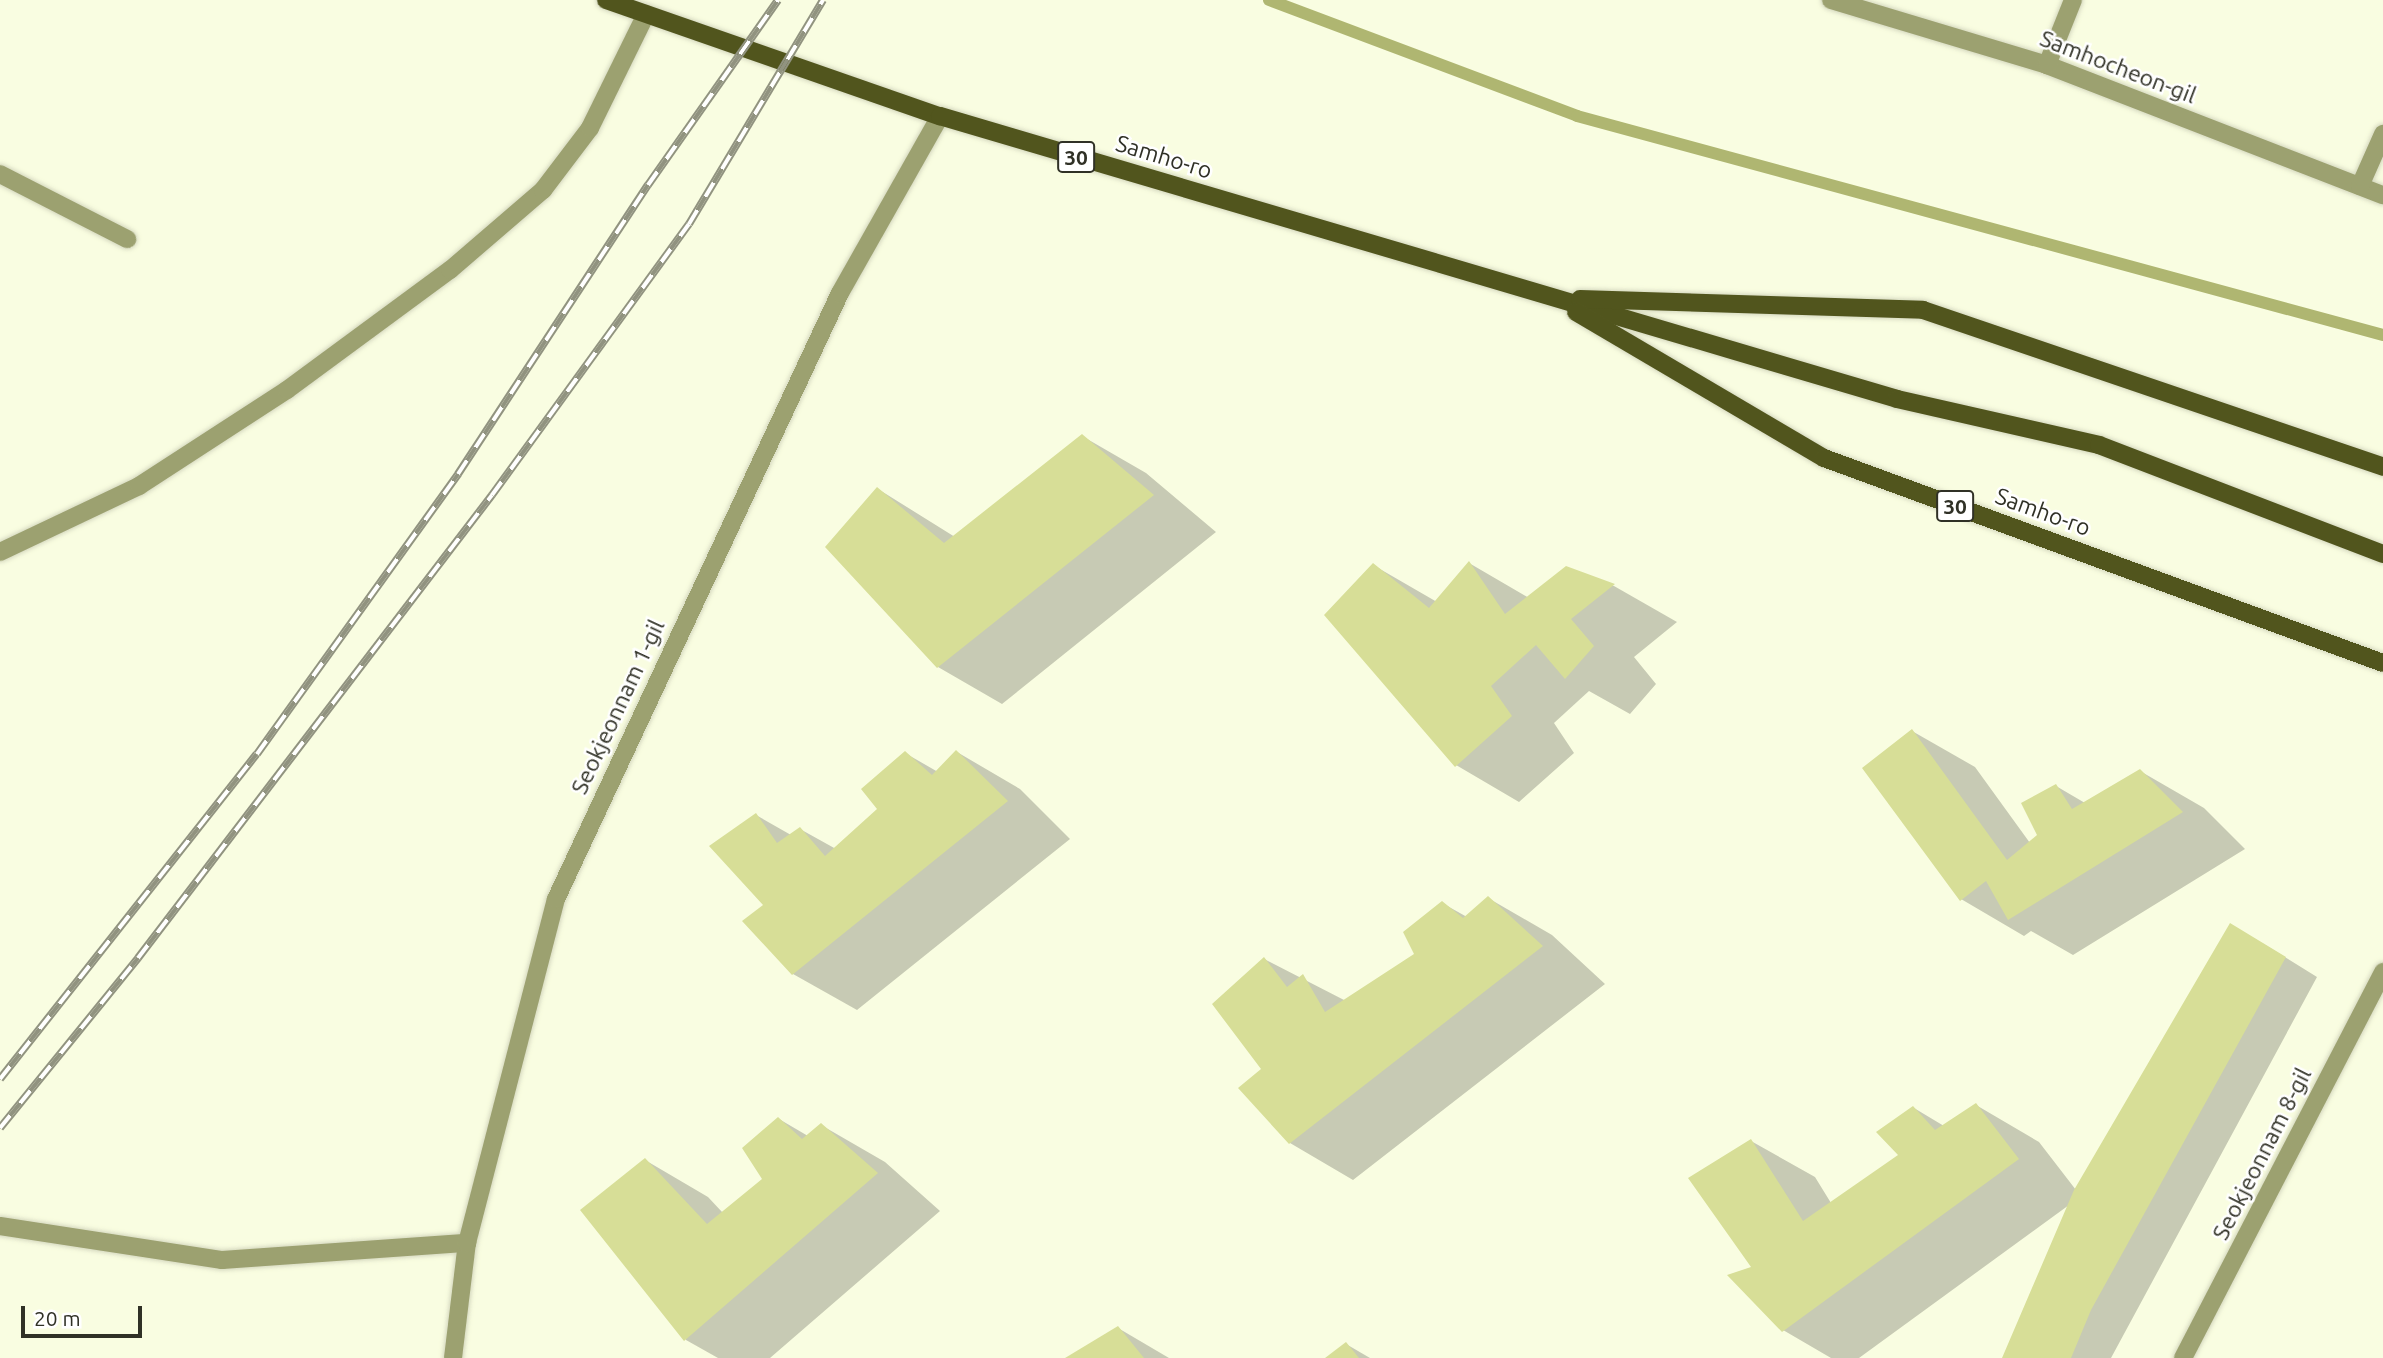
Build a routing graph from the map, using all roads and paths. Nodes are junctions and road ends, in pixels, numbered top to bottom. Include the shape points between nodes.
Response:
1 (606, 0) edge
2 (1831, 0) edge
3 (2073, 0) edge
4 (646, 14) junction
5 (2047, 65) junction
6 (940, 116) junction
7 (2383, 134) edge
8 (0, 174) edge
9 (2360, 186) junction
10 (2383, 195) edge
11 (127, 239) dead end
12 (1552, 298) junction
13 (2383, 467) edge
14 (0, 552) edge
15 (2383, 554) edge
16 (2383, 663) edge
17 (2383, 972) edge
18 (0, 1226) edge
19 (467, 1243) junction
20 (453, 1358) edge
21 (2183, 1358) edge

1 - 4 main road, Samho-ro / 30
2 - 5 street, Samhocheon-gil
3 - 5 street
4 - 6 main road, Samho-ro / 30
4 - 14 street via 590,128 543,190 450,270 287,390 139,486
5 - 9 street, Samhocheon-gil
6 - 12 main road, Samho-ro / 30
6 - 19 street, Seokjeonnam 1-gil via 840,293 556,899
7 - 9 street
8 - 11 street
9 - 10 street, Samhocheon-gil
12 - 13 main road, Samho-ro / 30 via 1923,310
12 - 15 main road, Samho-ro via 1897,399 2099,445
12 - 16 main road, Samho-ro / 30 via 1824,458
17 - 21 street, Seokjeonnam 8-gil
18 - 19 street via 222,1261
19 - 20 street, Seokjeonnam 1-gil

